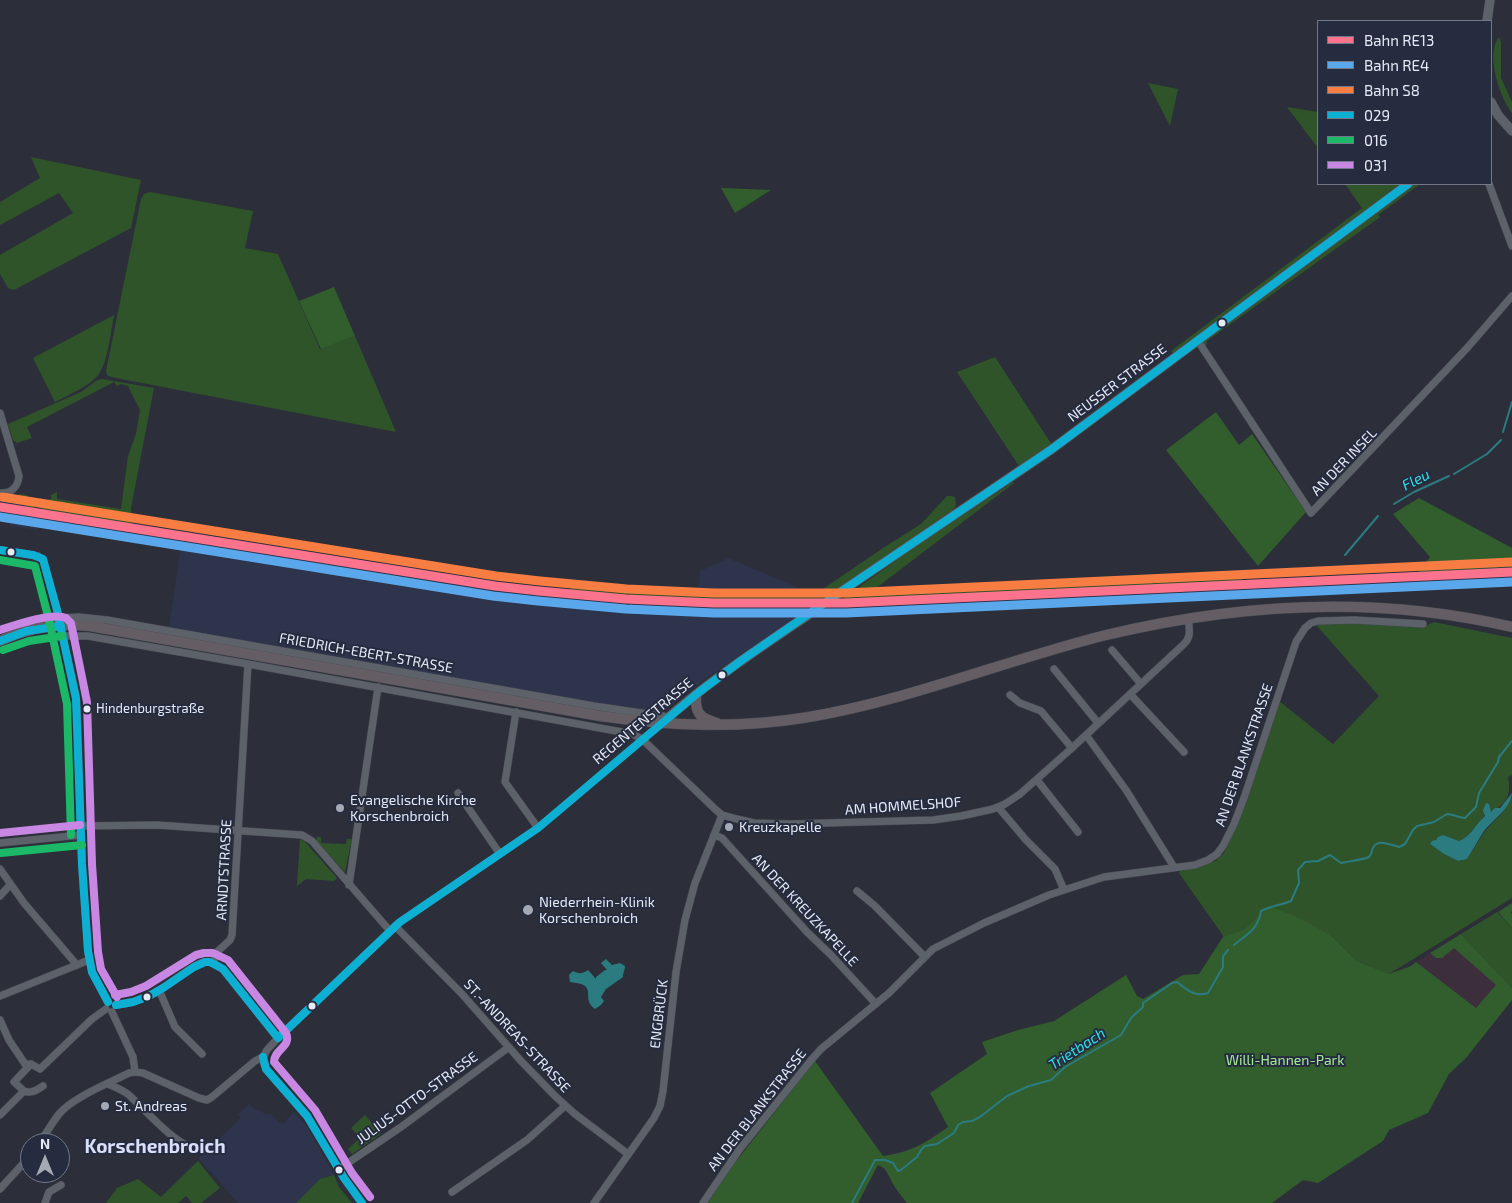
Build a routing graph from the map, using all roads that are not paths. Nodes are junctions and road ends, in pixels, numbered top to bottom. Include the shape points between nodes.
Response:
1 (1490, 0) edge
2 (1487, 20) edge
3 (1494, 118) edge
4 (1512, 131) edge
5 (1407, 185) edge
6 (1489, 185) edge
7 (1512, 246) edge
8 (1512, 296) edge
9 (1198, 341) junction
10 (0, 413) edge
11 (0, 493) edge
12 (0, 550) edge
13 (836, 595) tunnel mouth
14 (808, 615) tunnel mouth
15 (1188, 618) junction
16 (1424, 624) dead end
17 (61, 627) junction
18 (1512, 627) edge
19 (0, 641) edge
20 (1112, 650) dead end
21 (248, 664) junction
22 (1054, 669) dead end
23 (1141, 684) junction
24 (378, 687) junction
25 (1130, 694) junction
26 (696, 695) junction
27 (1010, 695) dead end
28 (516, 712) junction
29 (665, 720) junction
30 (1098, 723) junction
31 (726, 725) junction
32 (1086, 736) junction
33 (643, 740) junction
34 (1072, 748) junction
35 (1184, 752) dead end
36 (1037, 780) junction
37 (458, 792) dead end
38 (998, 807) junction
39 (722, 815) junction
40 (81, 826) junction
41 (538, 828) junction
42 (238, 830) junction
43 (1078, 832) dead end
44 (81, 835) junction
45 (714, 835) junction
46 (0, 843) edge
47 (500, 854) junction
48 (1174, 867) junction
49 (0, 869) edge
50 (10, 885) junction
51 (350, 885) junction
52 (1064, 890) junction
53 (857, 891) dead end
54 (0, 896) edge
55 (392, 928) junction
56 (924, 958) junction
57 (90, 960) junction
58 (213, 963) junction
59 (77, 966) junction
60 (159, 990) junction
61 (2, 996) edge
62 (876, 1004) junction
63 (111, 1007) junction
64 (0, 1020) edge
65 (278, 1038) junction
66 (509, 1047) junction
67 (202, 1054) dead end
68 (263, 1057) junction
69 (31, 1064) junction
70 (135, 1072) junction
71 (108, 1084) junction
72 (43, 1086) dead end
73 (24, 1091) junction
74 (565, 1106) junction
75 (0, 1115) edge
76 (46, 1133) edge
77 (192, 1148) dead end
78 (628, 1154) junction
79 (20, 1167) edge
80 (339, 1169) junction
81 (61, 1185) dead end
82 (0, 1189) edge
83 (452, 1192) dead end
84 (45, 1203) edge
85 (362, 1203) edge
86 (594, 1203) edge
87 (703, 1203) edge

1 - 2 street
3 - 4 street
5 - 9 street, NEUSSER STRASSE
6 - 7 street
8 - 9 street, AN DER INSEL via 1312,513
9 - 13 street, NEUSSER STRASSE via 1052,449
10 - 11 street via 19,474 12,490
12 - 17 street via 42,558
14 - 26 street, REGENTENSTRASSE
15 - 18 main road via 1272,608 1386,607 1437,612
15 - 23 street, AM HOMMELSHOF via 1188,640
15 - 31 main road via 1088,640 857,707 790,720
16 - 48 street, AN DER BLANKSTRASSE via 1331,620 1315,621 1305,628 1296,642 1242,803 1224,846 1208,860
17 - 19 main road via 27,631
17 - 21 street via 88,636
17 - 29 main road via 105,628 590,714
17 - 40 street via 77,703
20 - 23 street
21 - 24 street
21 - 42 street, ARNDTSTRASSE
22 - 30 street
23 - 25 street, AM HOMMELSHOF
24 - 28 street
24 - 51 street
25 - 30 street, AM HOMMELSHOF
25 - 35 street
26 - 29 street, REGENTENSTRASSE
26 - 31 main road via 696,709 700,715
27 - 34 street via 1020,703 1041,711
28 - 33 street via 633,734
28 - 41 street via 504,781
29 - 31 main road
29 - 33 street, REGENTENSTRASSE
30 - 32 street, AM HOMMELSHOF
32 - 34 street, AM HOMMELSHOF
32 - 48 street via 1126,790
33 - 39 street, AM HOMMELSHOF
33 - 41 street, REGENTENSTRASSE
34 - 36 street, AM HOMMELSHOF
36 - 38 street, AM HOMMELSHOF
36 - 43 street
37 - 47 street
38 - 39 street, AM HOMMELSHOF via 941,820 842,823 763,824
38 - 52 street via 1055,869
39 - 45 street, ENGBRÜCK
40 - 42 street, ST.-ANDREAS-STRASSE
40 - 44 street
41 - 47 street, REGENTENSTRASSE
42 - 51 street, ST.-ANDREAS-STRASSE via 306,836
42 - 58 street, ARNDTSTRASSE via 232,936 218,951
44 - 46 street
44 - 57 street
45 - 62 street, AN DER KREUZKAPELLE via 722,838
45 - 78 street, ENGBRÜCK via 685,920 662,1101
47 - 55 street, REGENTENSTRASSE
48 - 52 street, AN DER BLANKSTRASSE via 1109,876
49 - 50 street
50 - 54 street
50 - 59 street
51 - 55 street, ST.-ANDREAS-STRASSE
52 - 56 street, AN DER BLANKSTRASSE via 990,920 938,946
53 - 56 street
55 - 65 street, REGENTENSTRASSE
55 - 66 street, ST.-ANDREAS-STRASSE via 462,994
56 - 62 street, AN DER BLANKSTRASSE
57 - 59 street
57 - 63 street
58 - 60 street via 199,964
58 - 65 street via 223,969
59 - 61 street
60 - 63 street via 138,1002
60 - 67 street via 175,1027
62 - 87 street, AN DER BLANKSTRASSE via 812,1058 730,1162
63 - 69 street via 92,1019 40,1069
63 - 70 street via 133,1057
64 - 69 street via 15,1050 25,1064
65 - 68 street, REGENTENSTRASSE
66 - 74 street, ST.-ANDREAS-STRASSE
66 - 80 street, JULIUS-OTTO-STRASSE
68 - 70 street, REGENTENSTRASSE via 207,1100
68 - 80 street via 265,1067 307,1116
69 - 73 street via 14,1082
70 - 71 street
71 - 76 street via 66,1107
71 - 77 street via 127,1094 149,1116
72 - 73 street via 34,1091
73 - 75 street
74 - 78 street, ST.-ANDREAS-STRASSE
74 - 83 street via 528,1140
78 - 86 street, ENGBRÜCK
79 - 82 street
80 - 85 street
81 - 84 street via 49,1192

